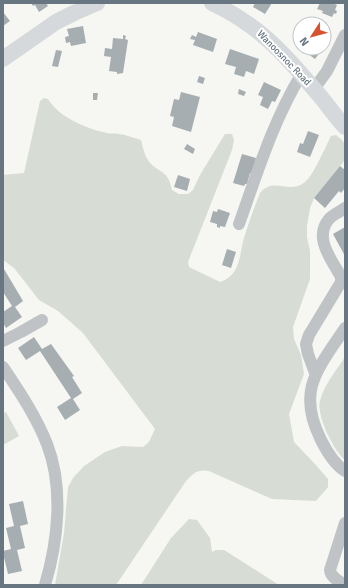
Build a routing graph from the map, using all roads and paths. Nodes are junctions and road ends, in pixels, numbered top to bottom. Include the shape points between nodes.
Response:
1 (97, 3) edge
2 (212, 3) edge
3 (73, 8) edge
4 (345, 35) edge
5 (3, 59) edge
6 (301, 74) junction
7 (314, 89) junction
8 (345, 127) edge
9 (345, 208) edge
10 (239, 224) dead end
11 (343, 283) edge
12 (42, 320) dead end
13 (345, 328) edge
14 (3, 341) edge
15 (3, 366) edge
16 (315, 373) junction
17 (345, 471) edge
18 (345, 523) edge
19 (45, 585) edge
20 (345, 585) edge

1 - 3 main road
2 - 6 main road, Wanoosnoc Road via 243,19 261,32
3 - 5 main road
4 - 7 street via 327,71
6 - 7 main road, Wanoosnoc Road
6 - 10 street via 288,97 260,164
7 - 8 main road, Wanoosnoc Road
9 - 11 street via 330,218 323,233 326,250
11 - 16 street via 309,335 306,344
12 - 14 street
13 - 16 street
15 - 19 street via 42,434 56,478 56,521 52,558
16 - 17 street via 310,391 312,415 324,447 335,463
18 - 20 street via 330,570 330,574

